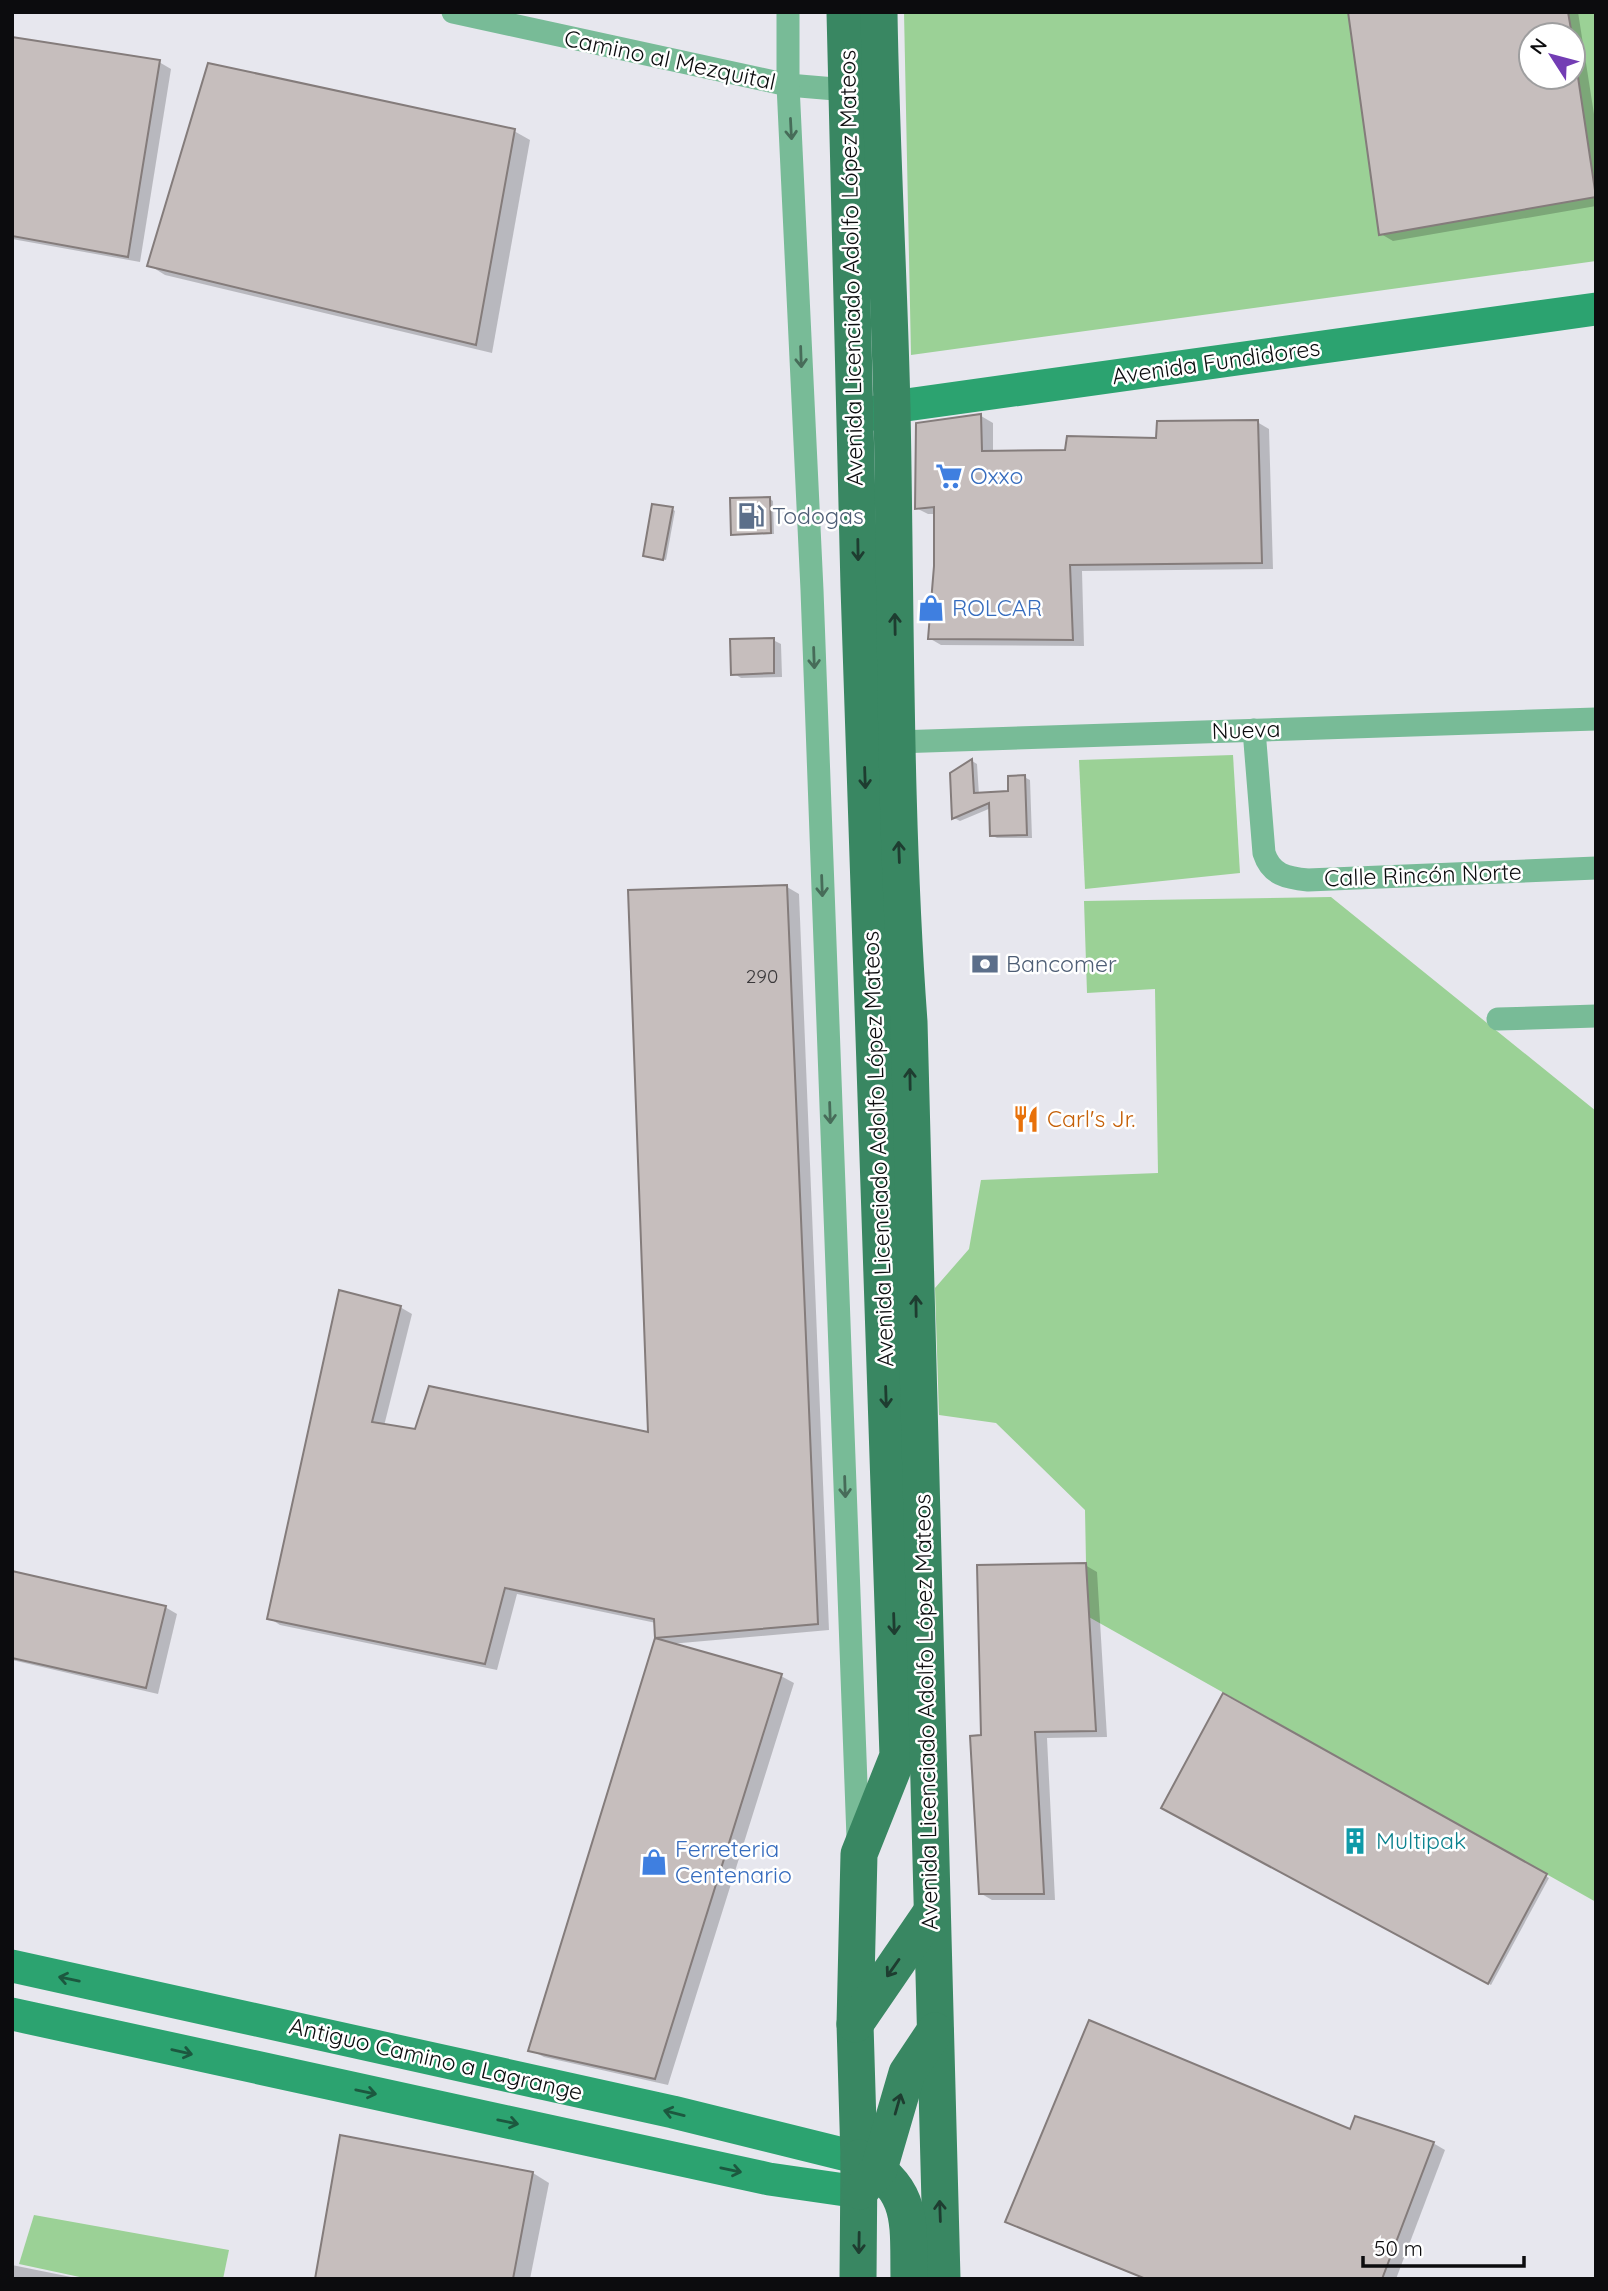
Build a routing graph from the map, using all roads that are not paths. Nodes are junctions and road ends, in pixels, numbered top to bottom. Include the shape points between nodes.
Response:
1 (453, 12) edge
2 (788, 12) edge
3 (845, 12) edge
4 (879, 12) edge
5 (789, 85) junction
6 (847, 90) junction
7 (1590, 313) edge
8 (892, 407) junction
9 (855, 420) junction
10 (1596, 719) edge
11 (1254, 730) junction
12 (896, 741) junction
13 (1596, 868) edge
14 (1596, 1016) edge
15 (1498, 1019) dead end
16 (898, 1756) junction
17 (859, 1854) junction
18 (931, 1913) junction
19 (12, 1966) edge
20 (12, 2014) edge
21 (855, 2024) junction
22 (935, 2031) junction
23 (866, 2173) junction
24 (858, 2279) edge
25 (909, 2279) edge
26 (942, 2279) edge

1 - 5 street, Camino al Mezquital
2 - 5 street
3 - 6 main road, Avenida Licenciado Adolfo López Mateos
4 - 8 main road, Avenida Licenciado Adolfo López Mateos
5 - 6 street, Camino al Mezquital
5 -> 17 street
6 - 9 main road, Avenida Licenciado Adolfo López Mateos
7 - 8 street, Avenida Fundidores
8 - 9 street, Avenida Fundidores
12 -> 8 main road, Avenida Licenciado Adolfo López Mateos
9 -> 16 main road, Avenida Licenciado Adolfo López Mateos
10 - 11 street, Nueva
11 - 12 street, Nueva
11 - 13 street, Calle Rincón Norte via 1264,853 1280,875 1308,880
18 -> 12 main road, Avenida Licenciado Adolfo López Mateos via 909,1022
14 - 15 street
16 - 17 main road, Avenida Licenciado Adolfo López Mateos
16 - 18 main road via 913,1891
17 - 21 main road, Avenida Licenciado Adolfo López Mateos
18 -> 21 main road
18 - 22 main road, Avenida Licenciado Adolfo López Mateos
23 -> 19 street, Antiguo Camino a Lagrange via 660,2109
20 -> 23 street, Antiguo Camino a Lagrange via 769,2179
21 - 23 main road, Avenida Licenciado Adolfo López Mateos
23 -> 22 main road via 907,2073
26 -> 22 main road, Avenida Licenciado Adolfo López Mateos
23 -> 24 main road, Avenida Licenciado Adolfo López Mateos
23 - 25 main road via 895,2186 905,2212

